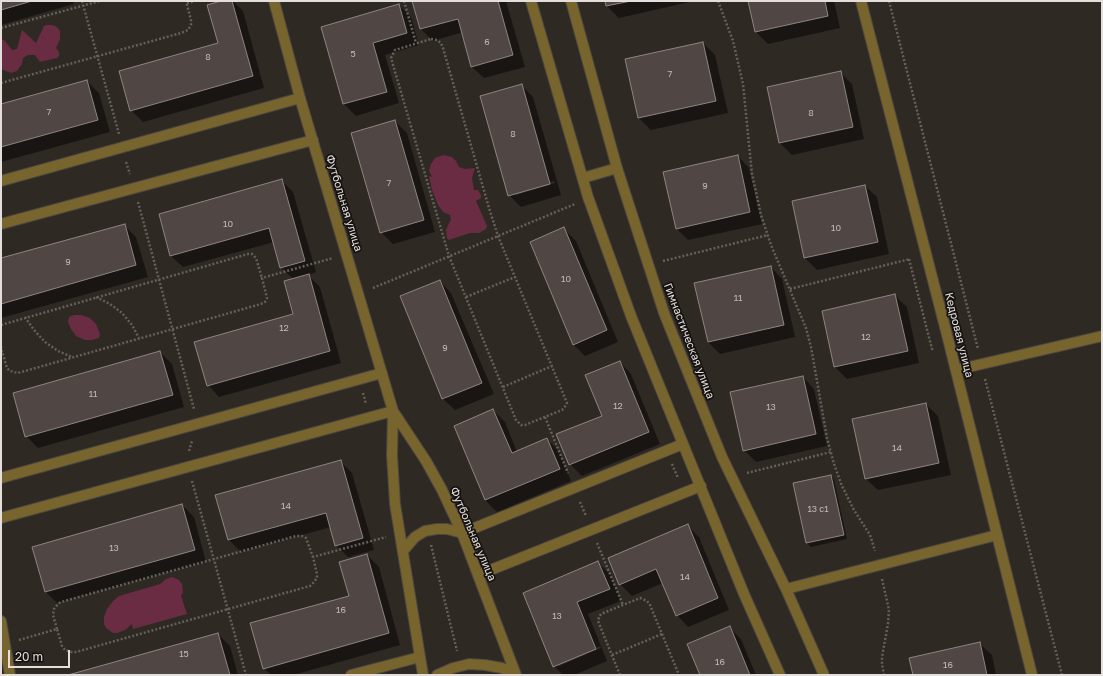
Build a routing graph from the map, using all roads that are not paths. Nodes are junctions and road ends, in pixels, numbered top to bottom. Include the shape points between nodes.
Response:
1 (531, 1) edge
2 (571, 1) edge
3 (861, 1) edge
4 (278, 2) edge
5 (300, 98) junction
6 (312, 140) junction
7 (616, 168) junction
8 (583, 178) junction
9 (1, 181) edge
10 (1, 224) edge
11 (1102, 336) edge
12 (956, 370) junction
13 (382, 373) junction
14 (393, 411) junction
15 (683, 444) junction
16 (1, 478) edge
17 (701, 486) junction
18 (1, 518) edge
19 (462, 534) junction
20 (997, 535) junction
21 (403, 551) junction
22 (478, 576) junction
23 (786, 589) junction
24 (1, 621) edge
25 (420, 657) junction
26 (10, 675) edge
27 (351, 675) edge
28 (423, 675) edge
29 (437, 675) edge
30 (516, 675) edge
31 (780, 675) edge
32 (824, 675) edge
33 (1032, 675) edge

1 - 8 street
2 - 7 street, Гимнастическая улица
3 - 12 street, Кедровая улица
4 - 5 street, Футбольная улица
5 - 6 street, Футбольная улица
5 - 9 street
6 - 10 street
6 - 13 street, Футбольная улица
7 - 8 street
7 - 23 street, Гимнастическая улица via 664,313 722,457
8 - 15 street via 631,316
11 - 12 street
12 - 20 street, Кедровая улица
13 - 14 street, Футбольная улица
13 - 16 street
14 - 18 street
14 - 19 street, Футбольная улица via 426,461
14 - 21 street, Футбольная улица via 395,504
15 - 17 street
15 - 19 street
17 - 22 street
17 - 31 street
19 - 21 street via 447,528 428,531 415,537
19 - 22 street, Футбольная улица
20 - 23 street
20 - 33 street, Кедровая улица
21 - 25 street, Футбольная улица
22 - 30 street, Футбольная улица
23 - 32 street, Гимнастическая улица
24 - 26 street
25 - 27 street
25 - 28 street, Футбольная улица
29 - 30 street via 469,664 486,664

